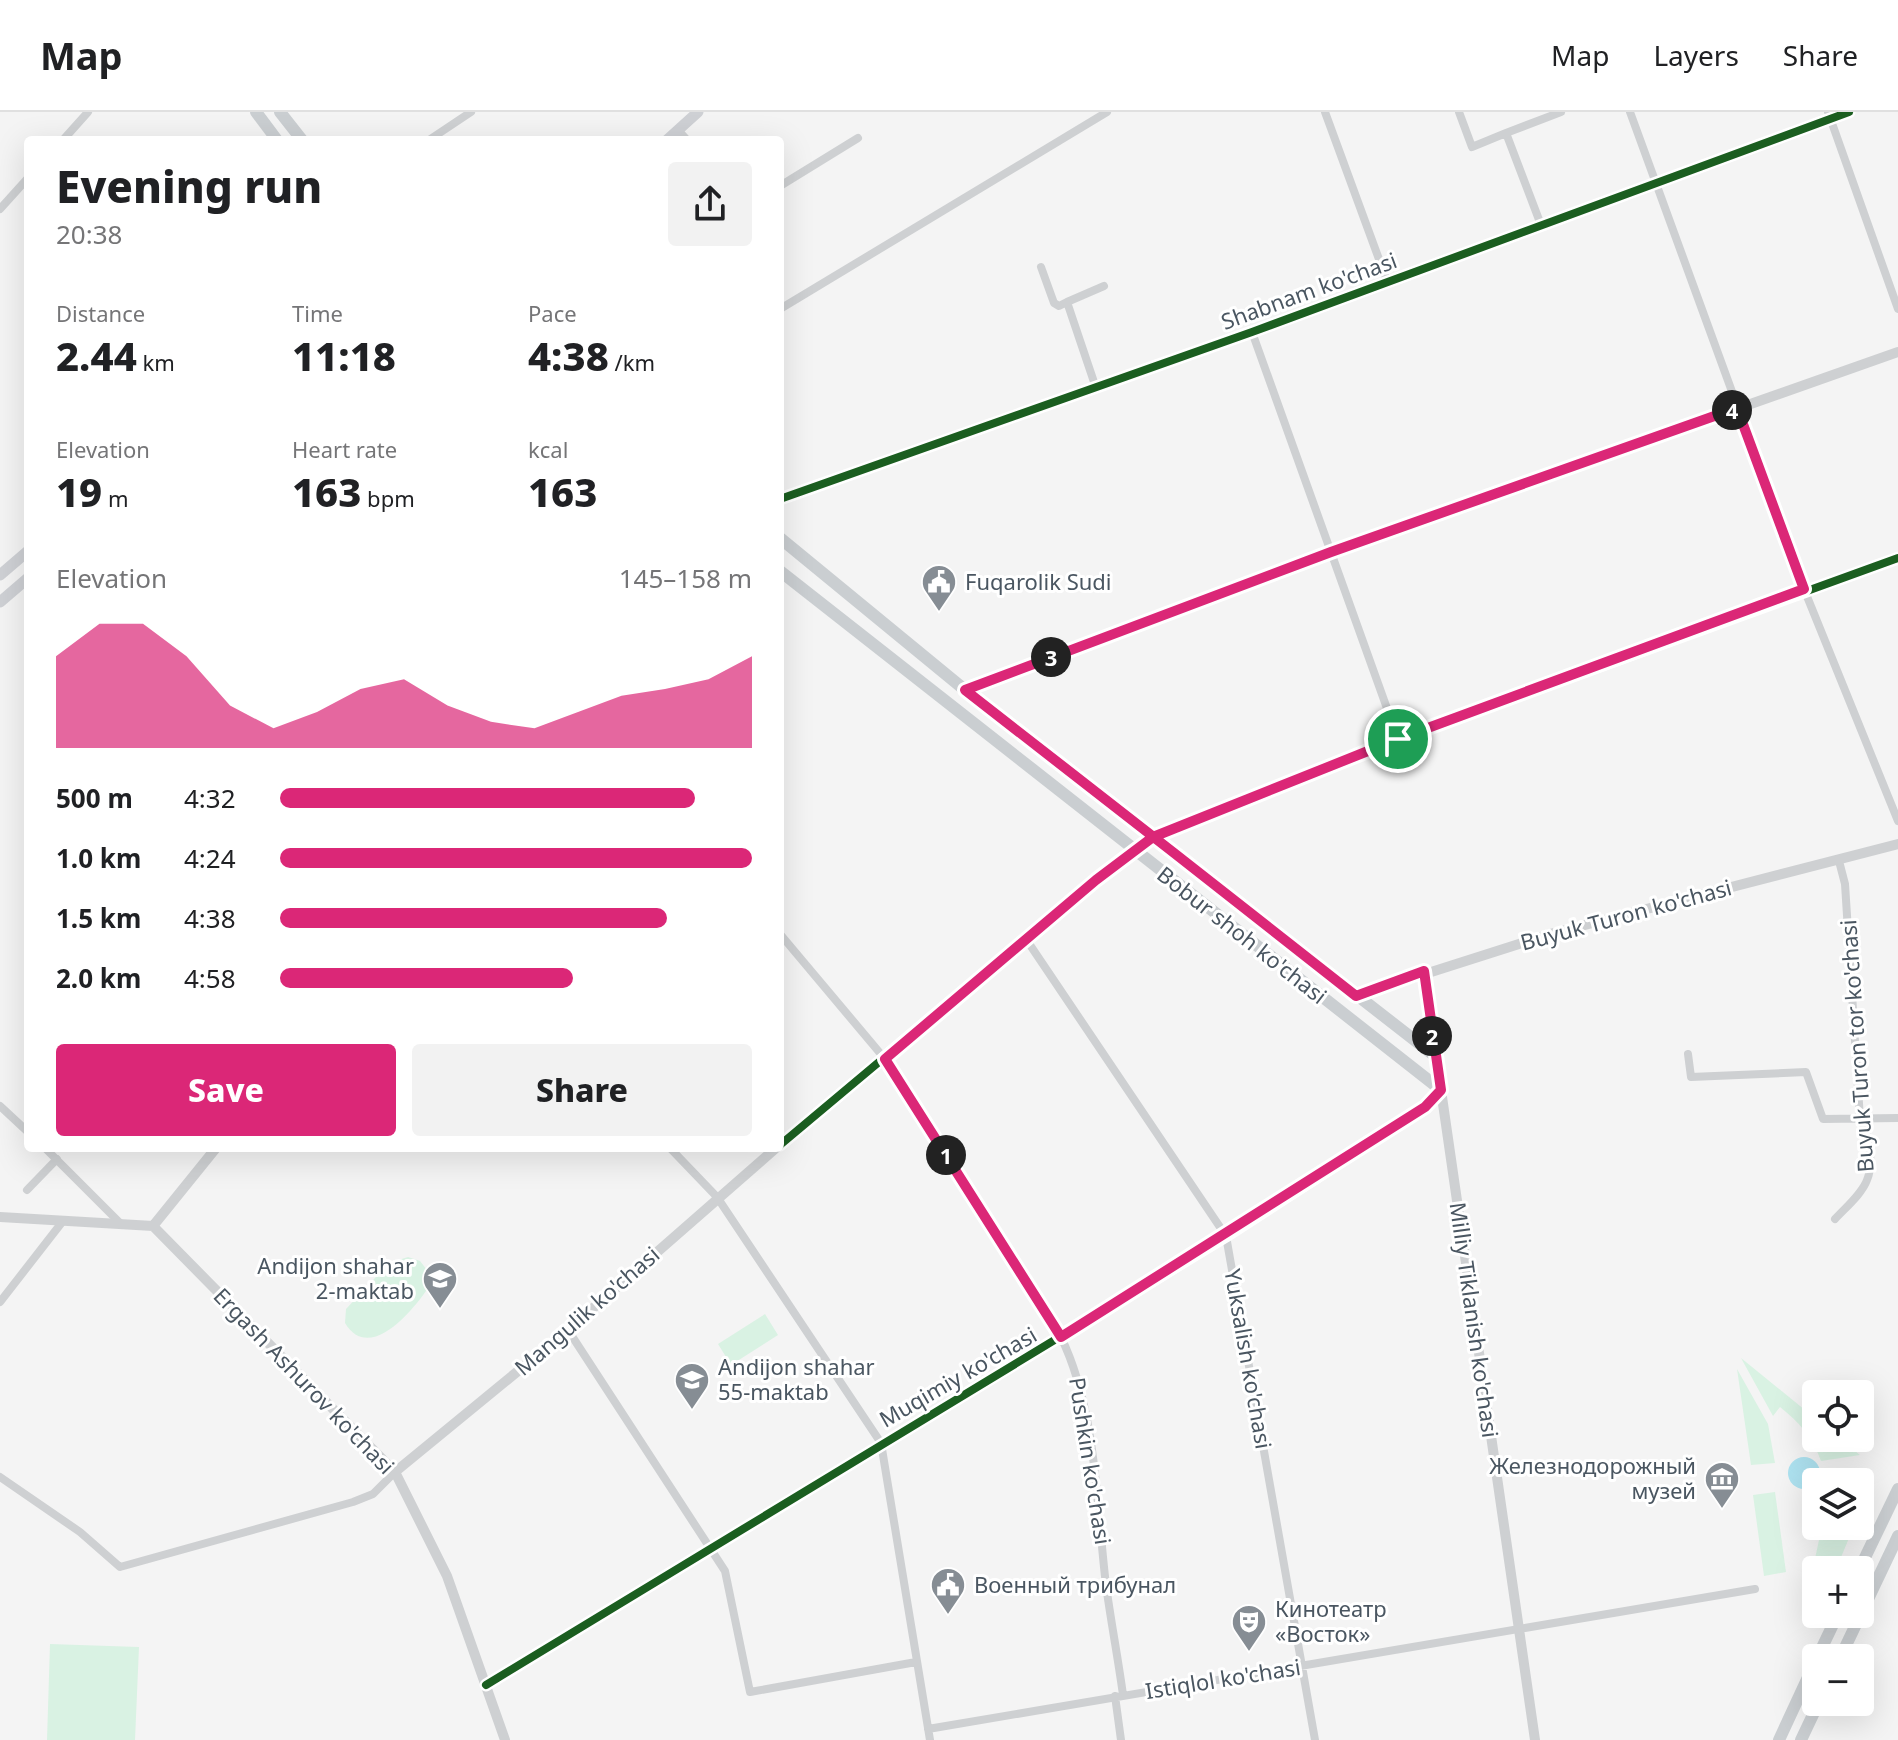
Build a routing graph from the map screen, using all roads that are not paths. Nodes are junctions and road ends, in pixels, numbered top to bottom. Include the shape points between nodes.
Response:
1 (88, 112) edge
2 (256, 112) edge
3 (280, 112) edge
4 (471, 112) edge
5 (698, 112) edge
6 (1107, 112) edge
7 (1325, 112) edge
8 (1459, 112) edge
9 (1561, 112) edge
10 (1630, 112) edge
11 (1849, 112) edge
12 (1829, 115) edge
13 (678, 130) junction
14 (1506, 133) junction
15 (67, 136) edge
16 (274, 136) edge
17 (299, 136) edge
18 (435, 136) edge
19 (671, 136) edge
20 (683, 136) edge
21 (858, 138) dead end
22 (24, 182) edge
23 (784, 184) edge
24 (1655, 184) junction
25 (0, 209) edge
26 (1541, 225) junction
27 (1041, 267) dead end
28 (1387, 281) junction
29 (1104, 286) dead end
30 (1067, 302) junction
31 (784, 307) edge
32 (1898, 309) edge
33 (1252, 332) junction
34 (1898, 352) edge
35 (1096, 388) junction
36 (1737, 408) junction
37 (784, 498) edge
38 (784, 541) edge
39 (1331, 552) junction
40 (24, 554) edge
41 (1898, 558) edge
42 (784, 574) edge
43 (0, 575) edge
44 (24, 581) edge
45 (1804, 589) junction
46 (0, 602) edge
47 (965, 690) junction
48 (1398, 739) junction
49 (1898, 821) edge
50 (1153, 837) junction
51 (1898, 844) edge
52 (1134, 850) junction
53 (1839, 861) junction
54 (784, 939) edge
55 (1026, 939) junction
56 (1424, 971) junction
57 (1356, 996) junction
58 (1688, 1054) dead end
59 (1435, 1056) junction
60 (885, 1059) junction
61 (1441, 1090) junction
62 (0, 1106) edge
63 (1898, 1118) edge
64 (1860, 1119) junction
65 (24, 1128) edge
66 (784, 1141) edge
67 (49, 1152) edge
68 (213, 1152) edge
69 (674, 1152) edge
70 (771, 1152) edge
71 (57, 1159) junction
72 (27, 1190) dead end
73 (717, 1197) junction
74 (0, 1217) edge
75 (1835, 1219) dead end
76 (63, 1221) junction
77 (121, 1224) junction
78 (153, 1226) junction
79 (1226, 1236) junction
80 (0, 1302) edge
81 (568, 1330) junction
82 (1061, 1337) junction
83 (881, 1443) junction
84 (395, 1472) junction
85 (0, 1477) edge
86 (1898, 1489) edge
87 (1898, 1536) edge
88 (709, 1547) junction
89 (1866, 1556) edge
90 (1755, 1589) dead end
91 (1518, 1631) junction
92 (1847, 1644) edge
93 (916, 1662) junction
94 (1304, 1666) junction
95 (486, 1685) junction
96 (1802, 1690) edge
97 (1119, 1696) junction
98 (1812, 1716) edge
99 (928, 1729) junction
100 (505, 1740) edge
101 (930, 1740) edge
102 (1121, 1740) edge
103 (1315, 1740) edge
104 (1535, 1740) edge
105 (1779, 1740) edge
106 (1801, 1740) edge

1 - 15 street
2 - 16 main road
3 - 17 main road
4 - 18 street
5 - 13 main road
6 - 31 street
7 - 28 street
8 - 14 street via 1472,147
9 - 14 street
10 - 24 street
11 - 12 street, Shabnam ko'chasi
12 - 24 street, Shabnam ko'chasi
12 - 32 street
13 - 19 main road
13 - 20 street
14 - 26 street
21 - 23 street
22 - 25 street
24 - 26 street, Shabnam ko'chasi
24 - 36 street
26 - 28 street, Shabnam ko'chasi
27 - 30 street via 1054,303
28 - 33 street, Shabnam ko'chasi
29 - 30 street
30 - 35 street
33 - 35 street, Shabnam ko'chasi
33 - 39 street
34 - 36 street
35 - 37 street, Shabnam ko'chasi
36 - 39 street
36 - 45 street
38 - 47 main road, Bobur shoh ko'chasi
39 - 47 street
39 - 48 street
40 - 43 main road
41 - 45 street, Mangulik ko'chasi
42 - 52 main road, Bobur shoh ko'chasi
44 - 46 main road
45 - 48 street, Mangulik ko'chasi
45 - 49 street
47 - 50 main road, Bobur shoh ko'chasi
48 - 50 street, Mangulik ko'chasi
50 - 52 street, Mangulik ko'chasi
50 - 57 main road, Bobur shoh ko'chasi
51 - 53 street, Buyuk Turon ko'chasi
52 - 55 street, Mangulik ko'chasi
52 - 61 main road, Bobur shoh ko'chasi
53 - 56 street, Buyuk Turon ko'chasi via 1588,923
53 - 64 street, Buyuk Turon tor ko'chasi via 1845,884
54 - 60 street, Pushkin ko'chasi
55 - 60 street, Mangulik ko'chasi
55 - 79 street, Yuksalish ko'chasi
56 - 57 street, Buyuk Turon ko'chasi
56 - 59 street
57 - 59 main road, Bobur shoh ko'chasi
58 - 64 street via 1691,1077 1806,1072 1821,1118
59 - 61 main road
60 - 66 street, Mangulik ko'chasi
60 - 82 street, Pushkin ko'chasi
61 - 79 street, Muqimiy ko'chasi via 1425,1107
61 - 91 street, Milliy Tiklanish ko'chasi
62 - 65 street
63 - 64 street
64 - 75 street, Buyuk Turon tor ko'chasi via 1867,1130 1867,1182
67 - 71 street
68 - 78 street
69 - 73 street
70 - 73 street, Mangulik ko'chasi
71 - 72 street
71 - 77 street
73 - 81 street, Mangulik ko'chasi
73 - 83 street
74 - 76 street
76 - 77 street
76 - 80 street
77 - 78 street
78 - 84 street, Ergash Ashurov ko'chasi
79 - 82 street, Muqimiy ko'chasi
79 - 94 street, Yuksalish ko'chasi
81 - 84 street, Mangulik ko'chasi
81 - 88 street
82 - 83 street, Muqimiy ko'chasi
82 - 97 street, Pushkin ko'chasi via 1076,1368 1101,1509
83 - 88 street, Muqimiy ko'chasi
83 - 93 street
84 - 85 street via 373,1494 353,1502 120,1567
84 - 95 street, Ergash Ashurov ko'chasi via 447,1576
86 - 89 main road
87 - 92 main road
88 - 93 street via 725,1571 750,1692
88 - 95 street, Muqimiy ko'chasi
90 - 91 street, Istiqlol ko'chasi
91 - 94 street, Istiqlol ko'chasi
91 - 104 street, Milliy Tiklanish ko'chasi
93 - 99 street
94 - 97 street, Istiqlol ko'chasi
94 - 103 street, Yuksalish ko'chasi
95 - 100 street, Ergash Ashurov ko'chasi
96 - 105 main road
97 - 99 street, Istiqlol ko'chasi
97 - 102 street, Pushkin ko'chasi
98 - 106 main road
99 - 101 street

